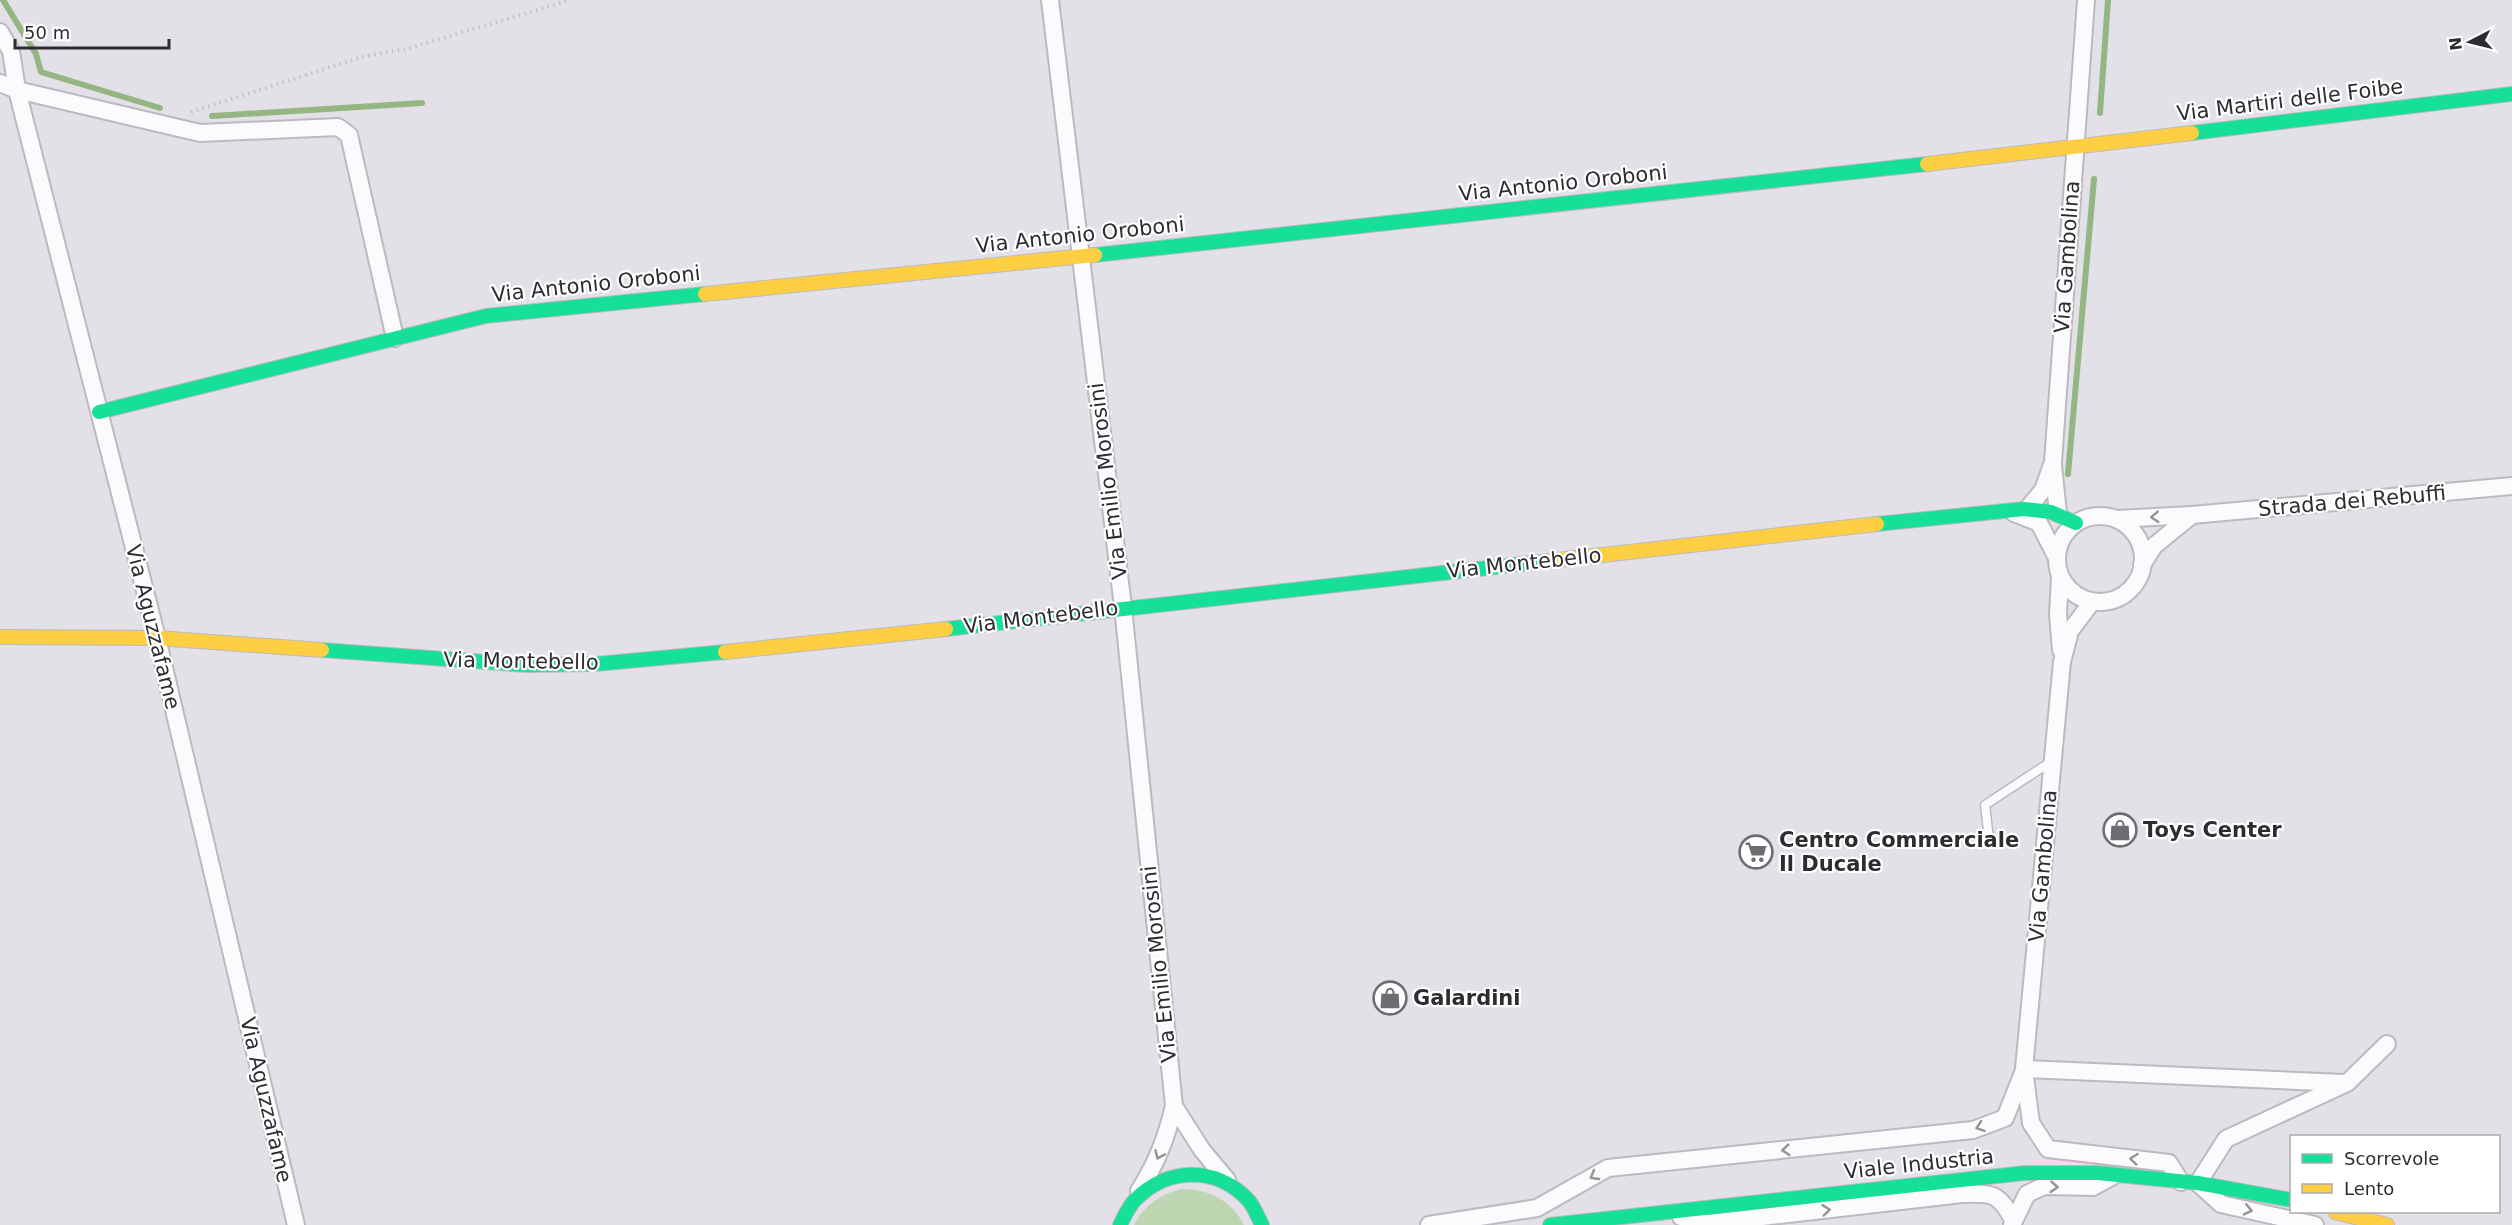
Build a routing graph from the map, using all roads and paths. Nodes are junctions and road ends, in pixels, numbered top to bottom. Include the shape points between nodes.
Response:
1 (571, 0) edge
2 (1050, 0) edge
3 (2086, 0) edge
4 (0, 33) edge
5 (0, 83) edge
6 (17, 90) junction
7 (2512, 94) edge
8 (167, 126) junction
9 (2074, 148) junction
10 (1081, 256) junction
11 (395, 339) junction
12 (99, 412) junction
13 (2053, 462) junction
14 (2512, 486) edge
15 (2028, 508) junction
16 (2005, 510) junction
17 (2058, 513) junction
18 (2192, 515) junction
19 (2117, 519) junction
20 (2076, 522) junction
21 (2056, 556) junction
22 (2142, 565) junction
23 (2060, 577) junction
24 (2092, 602) junction
25 (1124, 607) junction
26 (0, 637) edge
27 (156, 638) junction
28 (2062, 663) junction
29 (2053, 760) junction
30 (1989, 838) dead end
31 (2387, 1044) dead end
32 (2024, 1069) junction
33 (2347, 1083) junction
34 (1174, 1106) junction
35 (2114, 1175) junction
36 (2189, 1183) junction
37 (1232, 1185) junction
38 (1247, 1198) junction
39 (1134, 1200) junction
40 (2290, 1200) edge
41 (1664, 1213) junction
42 (2339, 1213) edge
43 (2012, 1222) edge
44 (296, 1225) edge
45 (1120, 1225) edge
46 (1263, 1225) edge
47 (1275, 1225) edge
48 (1429, 1225) edge
49 (1550, 1225) edge
50 (2315, 1225) edge
51 (2387, 1225) edge

1 - 8 path via 219,101 179,116
2 - 10 street, Via Emilio Morosini
3 - 9 street, Via Gambolina
4 - 6 street, Via Aguzzafame via 11,51
5 - 6 street
6 - 8 street
6 - 12 street, Via Aguzzafame
7 - 9 street, Via Martiri delle Foibe
8 - 11 street via 200,133 338,127 349,135
9 - 10 street, Via Antonio Oroboni
9 - 13 street, Via Gambolina
10 - 11 street, Via Antonio Oroboni via 486,316
10 - 25 street, Via Emilio Morosini
11 - 12 street, Via Antonio Oroboni
12 - 27 street, Via Aguzzafame
13 - 15 street, Via Gambolina via 2043,490
13 - 17 street
14 - 18 street, Strada dei Rebuffi
15 - 16 street
15 - 17 street
16 - 21 street, Via Montebello via 2039,523
16 - 25 street, Via Montebello
17 - 20 street
18 -> 19 street, Strada dei Rebuffi
18 - 22 street via 2154,546
19 - 20 street via 2089,517
19 - 22 street via 2137,538
20 - 21 street via 2066,531
21 - 23 street, Via Gambolina
22 - 24 street via 2130,590 2119,598
23 - 24 street via 2068,589
23 - 28 street, Via Gambolina
24 - 28 street, Via Gambolina via 2070,631
25 - 27 street, Via Montebello via 820,643 596,664 527,665
25 - 34 street, Via Emilio Morosini
26 - 27 street, Via Montebello
27 - 44 street, Via Aguzzafame
28 - 29 street, Via Gambolina
29 - 30 lane via 1985,805
29 - 32 street, Via Gambolina
31 - 33 street
32 - 33 street
36 -> 32 street via 2169,1163 2048,1149 2031,1124
32 -> 48 street via 2005,1118 1973,1130 1608,1168 1537,1208
33 - 36 street via 2226,1139
34 - 37 street, Via Emilio Morosini via 1202,1150
34 -> 39 street, Via Emilio Morosini via 1166,1140
35 - 36 street, Viale Industria
35 - 41 street, Viale Industria via 2025,1173
43 -> 35 street via 2027,1194 2044,1186 2093,1187
36 - 40 street, Viale Industria
36 -> 50 street via 2221,1204
37 - 38 street
37 - 39 street via 1207,1175 1180,1174 1154,1183
38 - 46 street
38 - 47 street
39 - 45 street
41 -> 43 street via 1710,1223 1990,1193 2005,1203
41 - 49 street, Viale Industria
42 - 51 street

